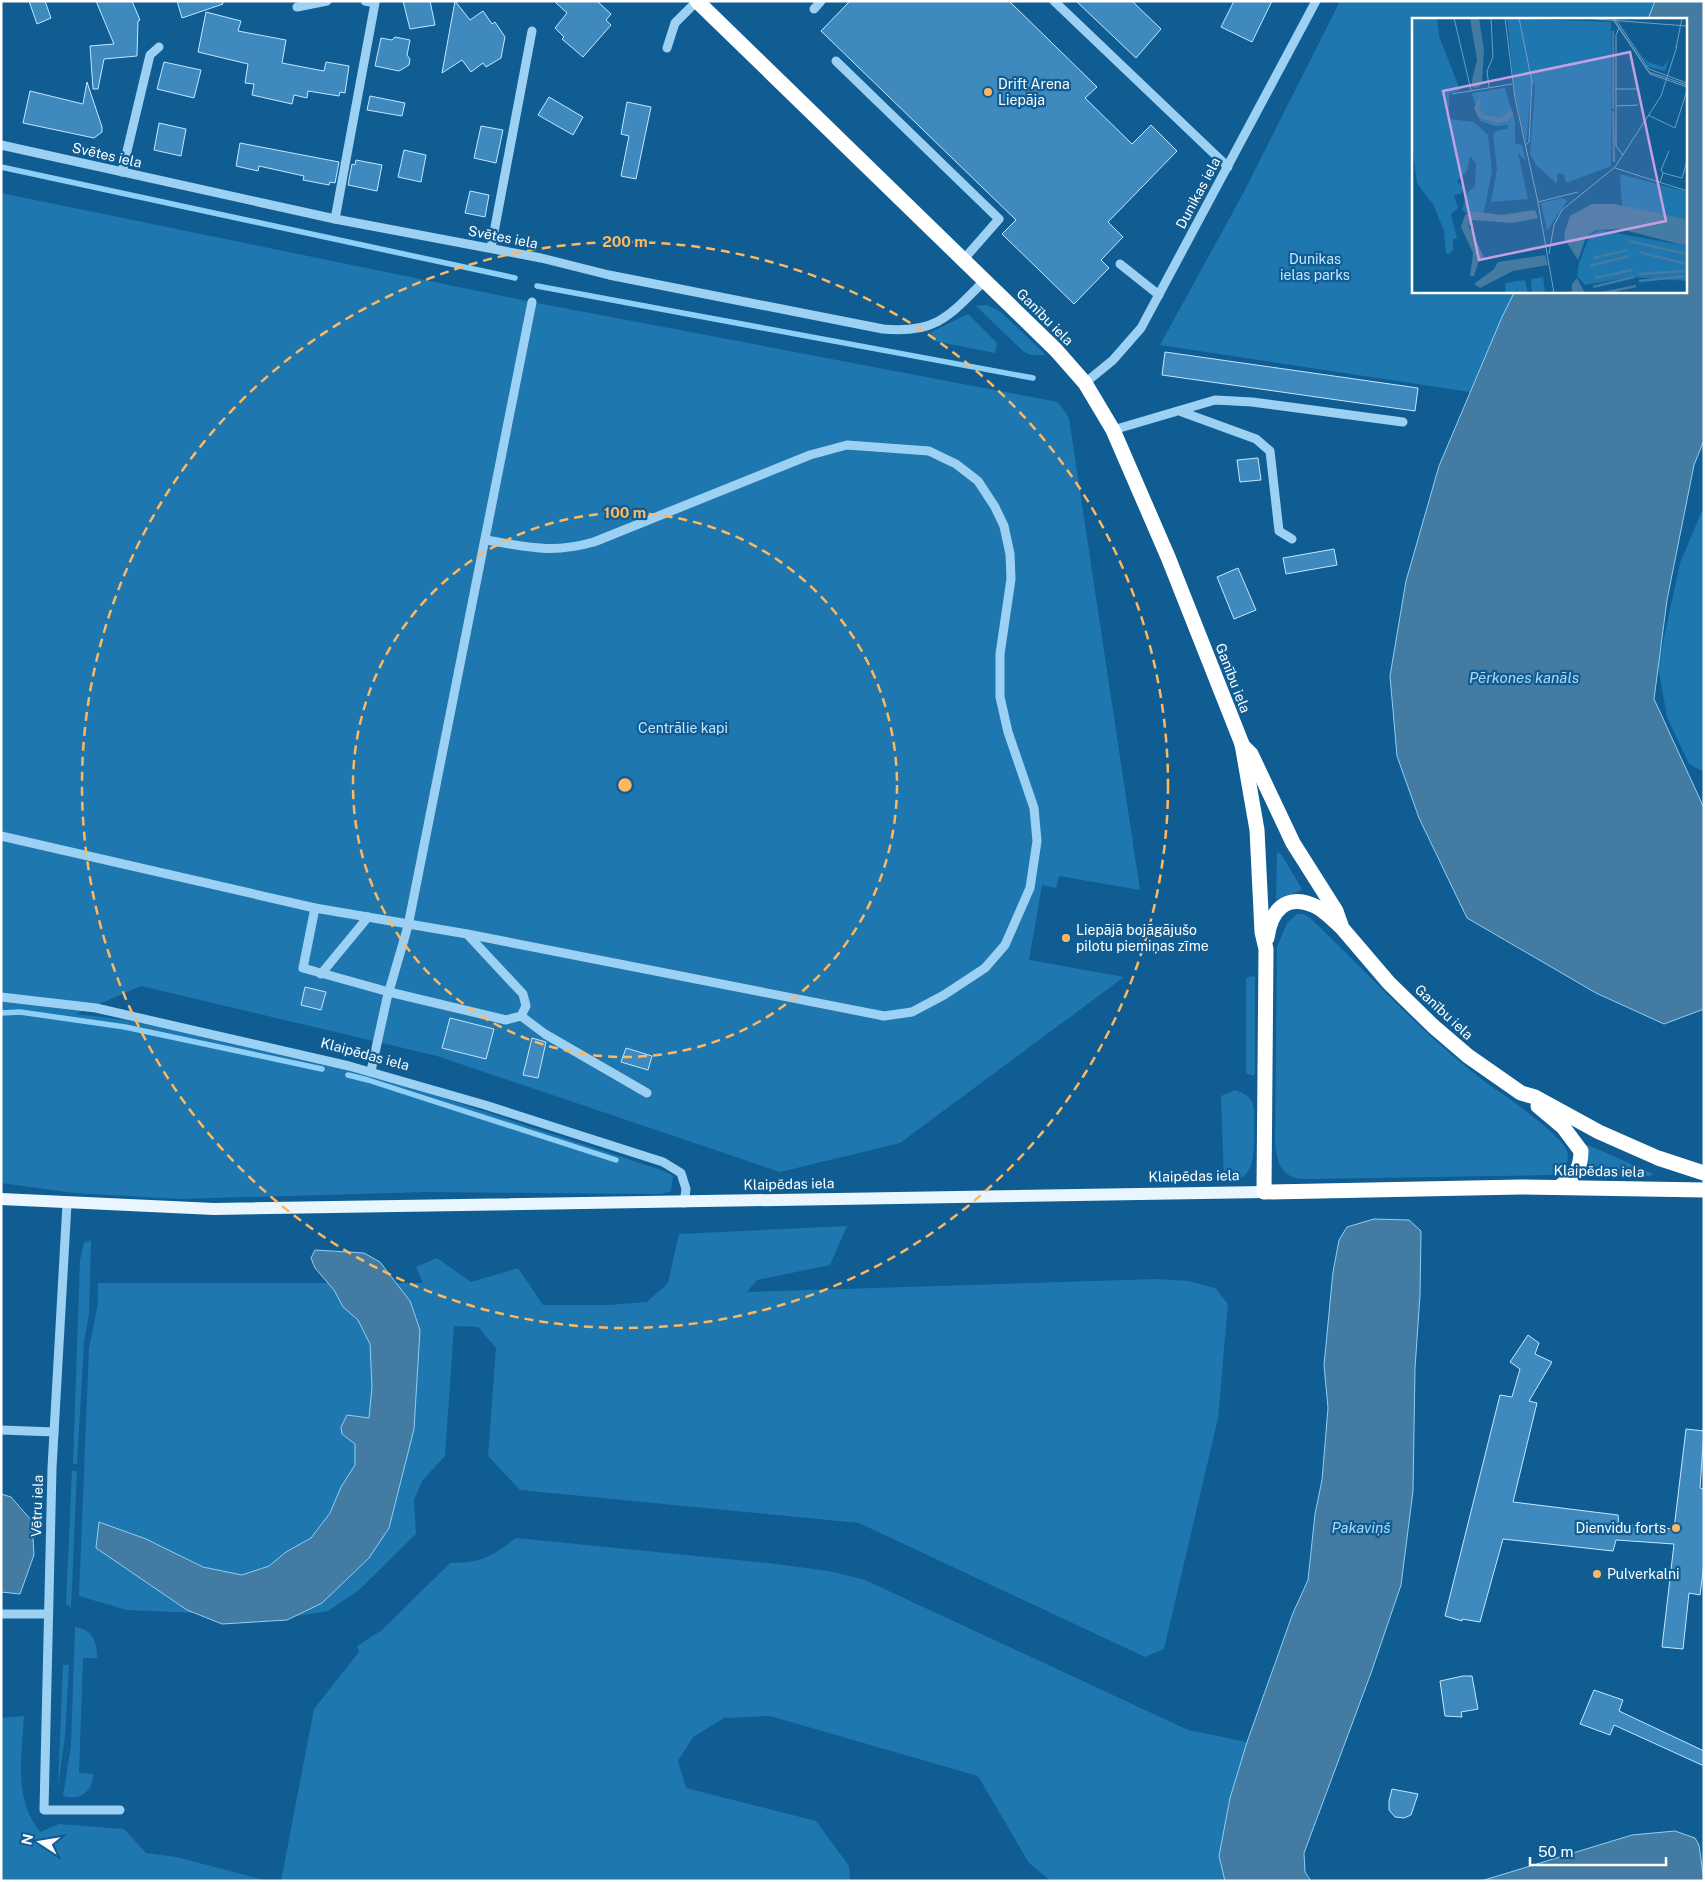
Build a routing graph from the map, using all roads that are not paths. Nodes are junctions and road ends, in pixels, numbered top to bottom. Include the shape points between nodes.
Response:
1 (327, 1) edge
2 (365, 1) edge
3 (697, 1) edge
4 (821, 1) edge
5 (1054, 1) edge
6 (1316, 1) edge
7 (297, 7) dead end
8 (814, 8) dead end
9 (532, 31) dead end
10 (159, 48) dead end
11 (667, 48) dead end
12 (836, 61) dead end
13 (1, 145) edge
14 (1228, 167) junction
15 (122, 172) junction
16 (335, 218) junction
17 (491, 248) junction
18 (964, 259) junction
19 (1120, 264) dead end
20 (986, 280) junction
21 (1159, 295) junction
22 (532, 302) dead end
23 (1085, 383) junction
24 (1182, 412) junction
25 (1403, 422) dead end
26 (1113, 430) junction
27 (1292, 538) dead end
28 (486, 540) junction
29 (1242, 744) junction
30 (1, 836) edge
31 (315, 908) junction
32 (368, 917) junction
33 (408, 926) junction
34 (1342, 928) junction
35 (467, 934) junction
36 (1266, 949) junction
37 (321, 974) junction
38 (389, 992) junction
39 (1, 997) edge
40 (521, 1016) junction
41 (371, 1071) junction
42 (646, 1093) dead end
43 (1521, 1093) junction
44 (1704, 1173) edge
45 (1559, 1187) junction
46 (1704, 1190) edge
47 (1264, 1192) junction
48 (1, 1200) edge
49 (684, 1203) junction
50 (68, 1204) junction
51 (1, 1430) edge
52 (54, 1432) junction
53 (1, 1614) edge
54 (48, 1614) junction
55 (120, 1810) dead end

1 - 7 street
2 - 16 street via 375,3
3 - 11 street via 675,22
3 - 18 highway, Ganību iela
4 - 8 street
5 - 14 street
6 - 14 street, Dunikas iela
9 - 17 street
10 - 15 street via 150,55
12 - 18 street via 999,219
13 - 15 street, Svētes iela
14 - 21 street, Dunikas iela
15 - 16 street, Svētes iela
16 - 17 street, Svētes iela
17 - 20 street, Svētes iela via 609,275 907,332 950,315
18 - 20 highway, Ganību iela
19 - 21 street
20 - 23 highway, Ganību iela
21 - 23 street, Dunikas iela via 1141,328 1113,360
22 - 28 street
23 - 26 highway, Ganību iela
24 - 25 street via 1215,400
24 - 26 street
24 - 27 street via 1256,439 1270,451 1279,531
26 - 29 highway, Ganību iela via 1168,557
28 - 33 street
28 - 35 street via 547,550 594,542 810,455 847,445 930,452 956,464 978,481 1004,526 1012,579 1000,654 1000,697 1008,732 1034,808 1037,841 1030,888 1005,945 985,968 912,1012 884,1016 855,1012
29 - 34 highway, Ganību iela via 1251,754 1294,844 1336,911
29 - 36 highway, Ganību iela via 1257,830 1262,932
30 - 31 street
31 - 32 street
31 - 37 street via 303,968
32 - 33 street
32 - 37 street
33 - 35 street
33 - 38 street
34 - 36 highway via 1316,906 1294,900 1279,907 1269,925
34 - 43 highway, Ganību iela via 1389,983 1433,1026 1468,1056
35 - 40 street via 523,994 526,1006
36 - 47 highway, Ganību iela
37 - 38 street
38 - 40 street via 506,1020
38 - 41 street
39 - 41 street, Klaipēdas iela via 96,1008
40 - 42 street via 545,1034
41 - 49 street, Klaipēdas iela via 663,1162 681,1174 686,1189
43 - 44 highway, Ganību iela via 1658,1158
43 - 45 highway via 1563,1127 1581,1151 1574,1177
45 - 46 highway, Klaipēdas iela
45 - 47 highway, Klaipēdas iela
47 - 49 main road, Klaipēdas iela
48 - 50 main road, Klaipēdas iela
49 - 50 main road, Klaipēdas iela via 214,1209
50 - 52 street, Vētru iela
51 - 52 street
52 - 54 street, Vētru iela
53 - 54 street
54 - 55 street, Vētru iela via 44,1810

